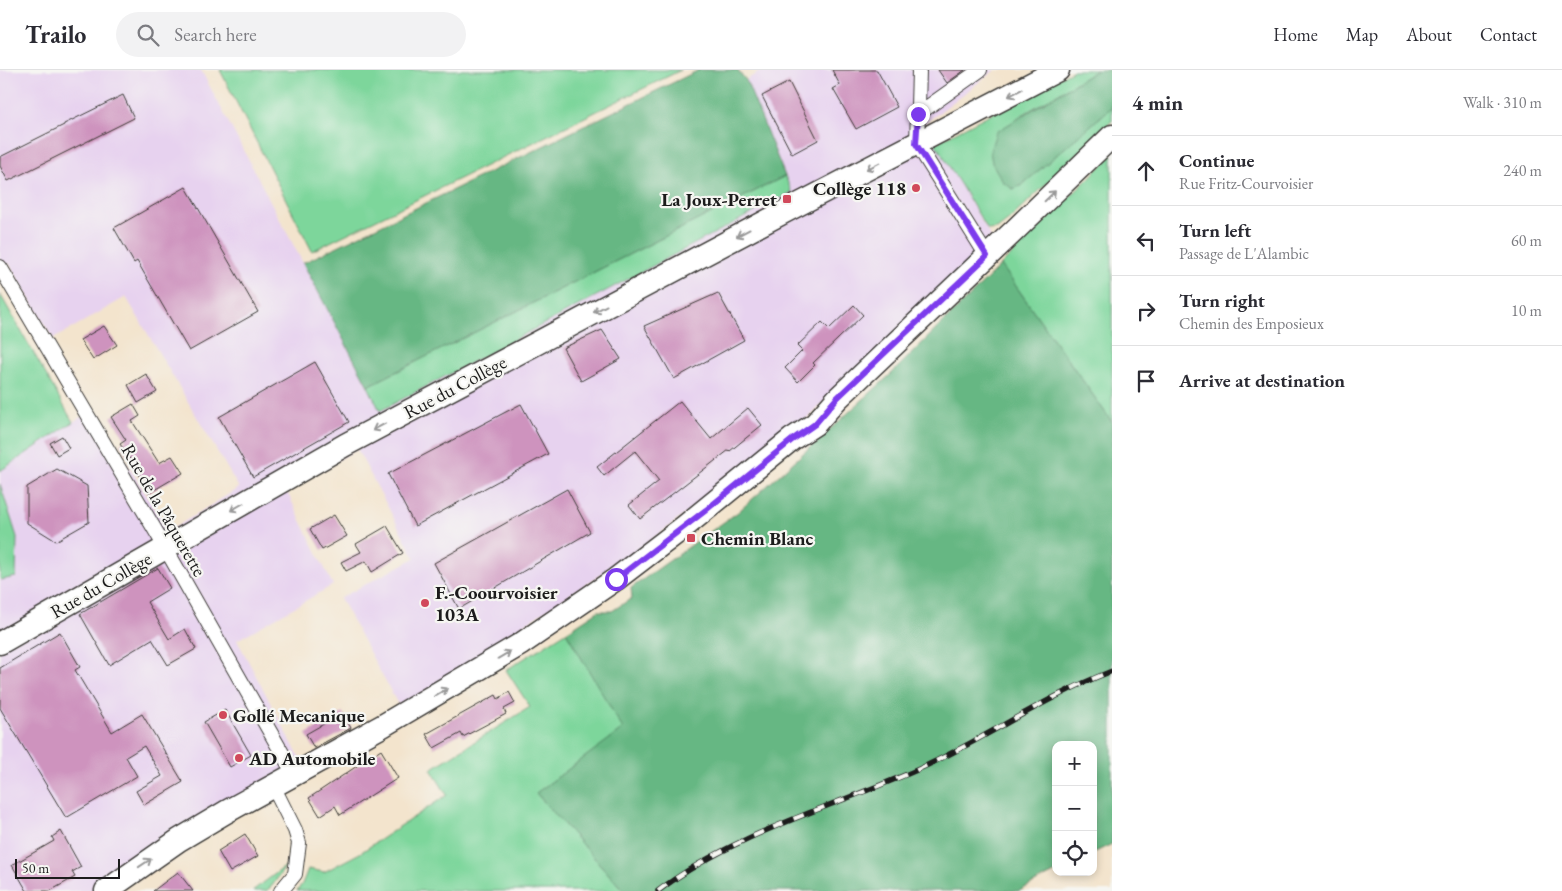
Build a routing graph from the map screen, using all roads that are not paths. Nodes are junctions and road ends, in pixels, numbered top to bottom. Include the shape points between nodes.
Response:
1 (919, 70) edge
2 (980, 70) edge
3 (1058, 70) edge
4 (918, 114) junction
5 (1112, 136) edge
6 (916, 144) junction
7 (987, 256) junction
8 (0, 266) edge
9 (165, 548) junction
10 (0, 643) edge
11 (294, 774) junction
12 (273, 786) junction
13 (106, 891) edge
14 (281, 891) edge

1 - 4 street
2 - 4 street
3 -> 6 main road
4 - 6 street
7 -> 5 main road
6 - 7 street
6 -> 9 main road, Rue du Collège via 361,437
11 -> 7 main road via 521,644 616,579 815,424 837,398
8 - 9 street, Rue de la Pâquerette
9 - 10 main road, Rue du Collège
9 - 11 street, Rue de la Pâquerette
11 - 12 main road
13 -> 12 main road via 179,840
12 - 14 street via 299,843 294,874

